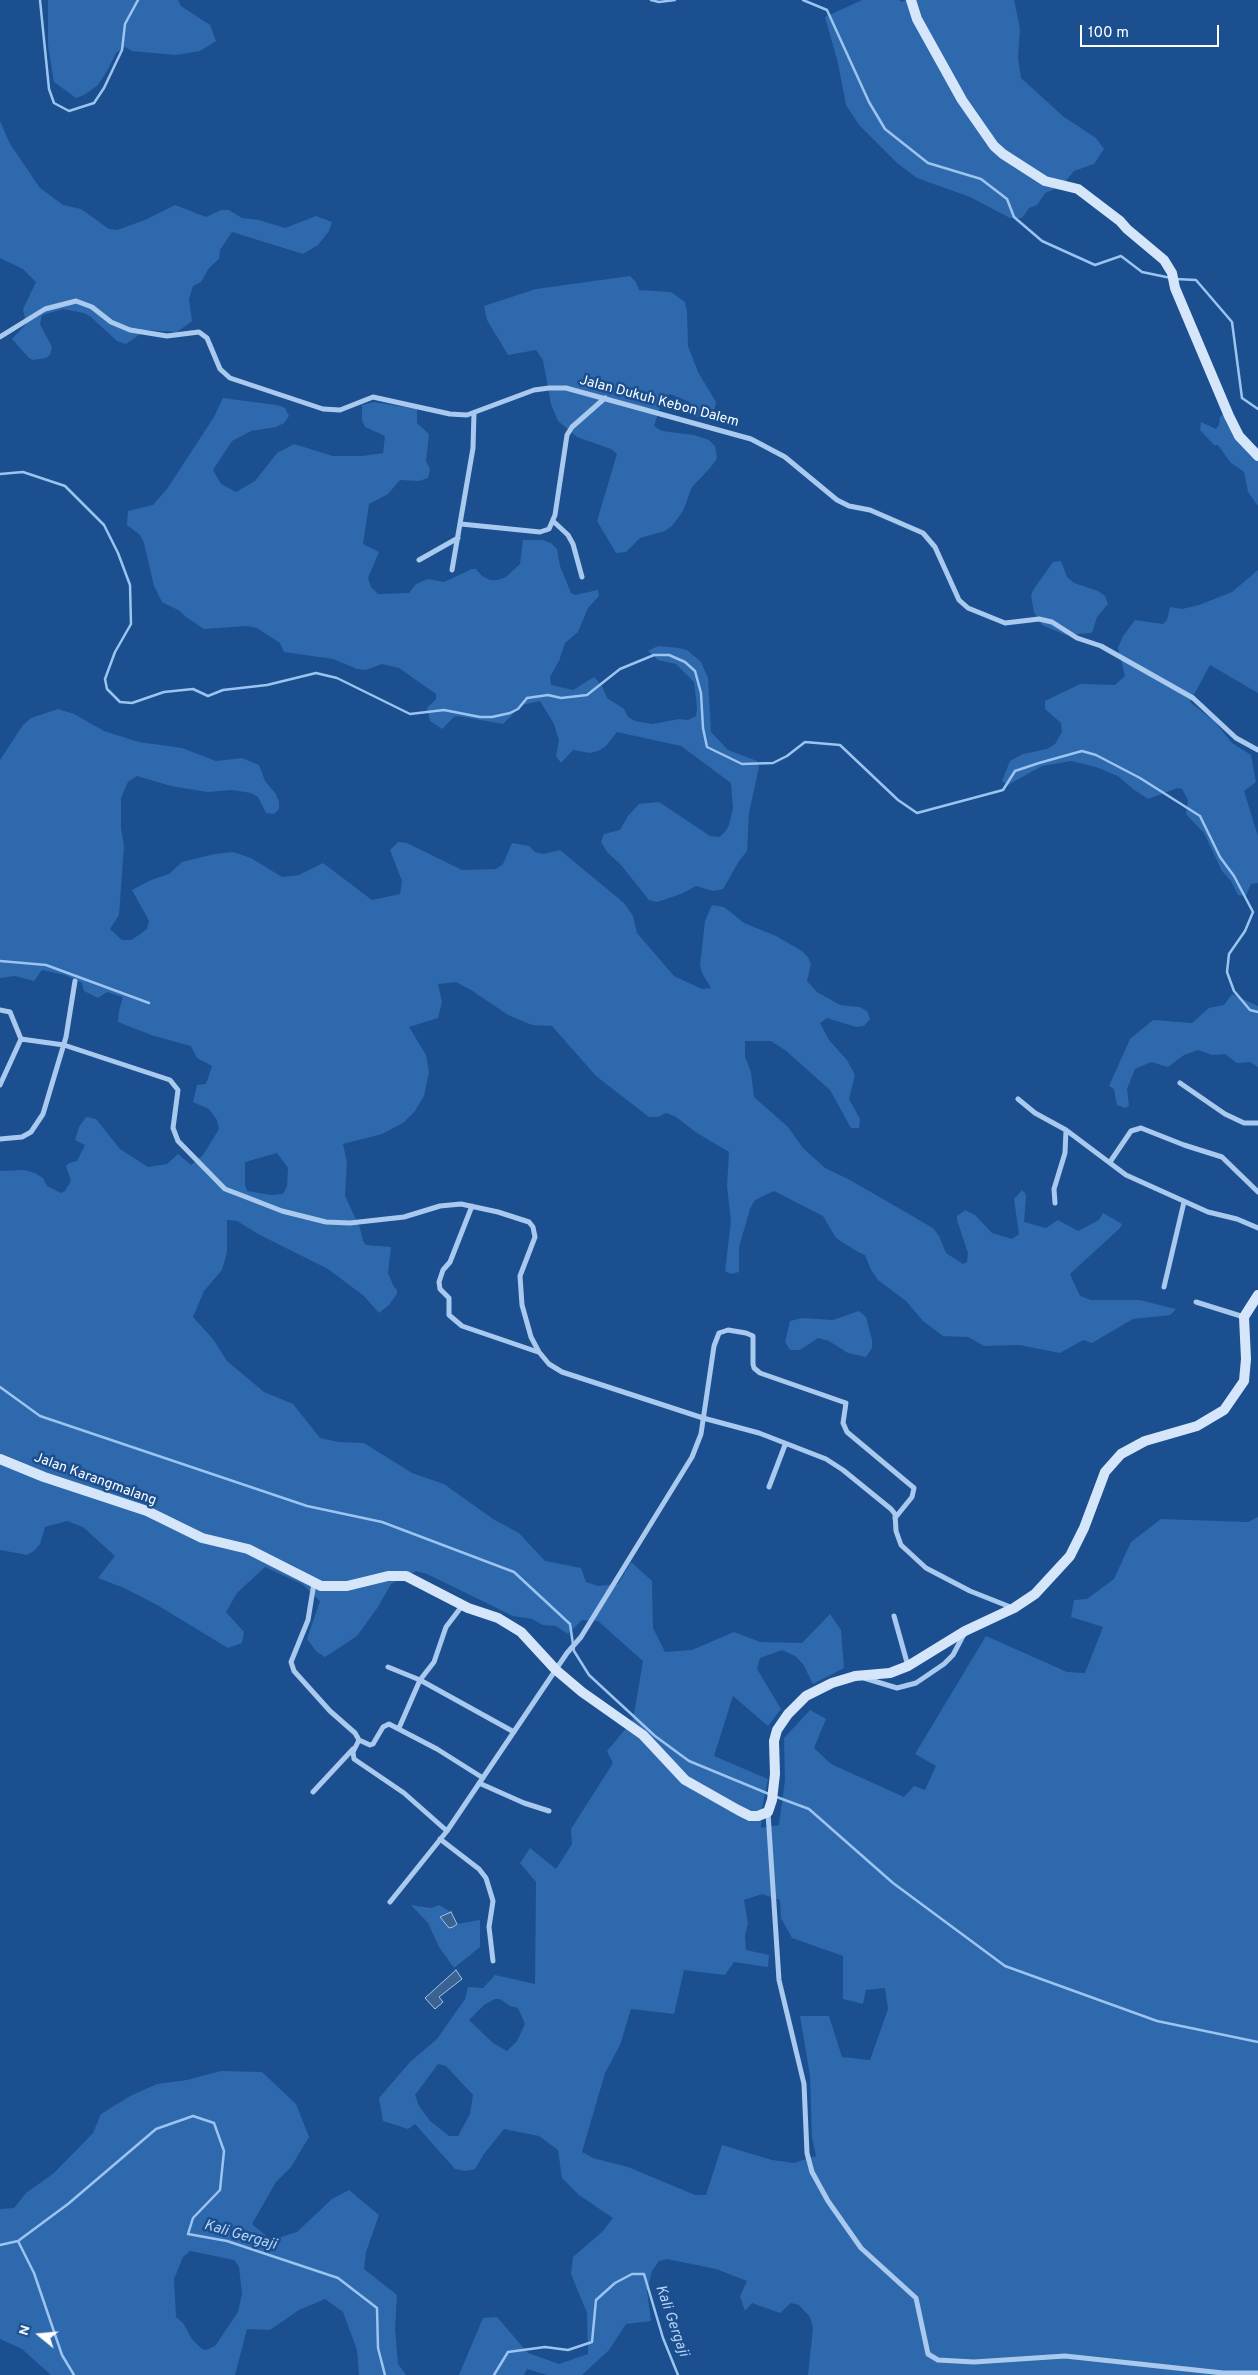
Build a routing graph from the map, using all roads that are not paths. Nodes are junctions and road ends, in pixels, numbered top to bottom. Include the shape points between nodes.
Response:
1 (911, 0) edge
2 (0, 336) edge
3 (606, 398) junction
4 (474, 413) junction
5 (1258, 456) edge
6 (553, 521) junction
7 (461, 524) junction
8 (458, 538) junction
9 (419, 560) dead end
10 (452, 570) dead end
11 (582, 577) dead end
12 (1258, 750) edge
13 (75, 981) dead end
14 (0, 1010) edge
15 (21, 1039) junction
16 (64, 1045) junction
17 (1180, 1083) dead end
18 (0, 1085) edge
19 (1018, 1099) dead end
20 (1258, 1123) edge
21 (1066, 1130) junction
22 (0, 1139) edge
23 (1110, 1162) junction
24 (1258, 1192) edge
25 (1184, 1202) junction
26 (1055, 1203) dead end
27 (472, 1206) junction
28 (1258, 1228) edge
29 (1164, 1287) dead end
30 (1258, 1295) edge
31 (1196, 1302) dead end
32 (1244, 1317) junction
33 (539, 1352) junction
34 (703, 1418) junction
35 (785, 1445) junction
36 (0, 1458) edge
37 (769, 1487) dead end
38 (895, 1518) junction
39 (314, 1584) junction
40 (463, 1605) junction
41 (1014, 1608) junction
42 (894, 1616) dead end
43 (965, 1631) junction
44 (908, 1666) junction
45 (388, 1667) dead end
46 (556, 1670) junction
47 (855, 1676) junction
48 (420, 1680) junction
49 (399, 1728) junction
50 (514, 1732) junction
51 (359, 1740) junction
52 (355, 1747) junction
53 (483, 1778) junction
54 (479, 1783) junction
55 (313, 1792) dead end
56 (549, 1811) dead end
57 (768, 1812) junction
58 (447, 1831) junction
59 (440, 1839) junction
60 (390, 1902) dead end
61 (493, 1961) dead end
62 (1258, 2374) edge

1 - 5 street via 917,19 962,100 994,146 1045,181 1078,189 1164,260 1229,416 1240,436
2 - 4 street, Jalan Dukuh Kebon Dalem via 45,309 76,301 130,330 167,336 199,332 207,338 220,369 230,378 323,408 340,410 373,397 455,415
3 - 4 street, Jalan Dukuh Kebon Dalem via 575,390 549,388 534,390
3 - 6 street via 567,435
3 - 12 street, Jalan Dukuh Kebon Dalem via 768,447 837,500 923,533 935,547 959,600 968,608 1005,624 1039,619 1052,622 1077,638 1106,648 1197,700 1236,738
4 - 7 street via 473,448
6 - 7 street via 549,529 540,532
6 - 11 street via 568,534
7 - 8 street
8 - 9 street
8 - 10 street
13 - 16 street
14 - 15 street via 10,1012
15 - 16 street
15 - 18 street
16 - 22 street via 38,1124 22,1137
16 - 27 street via 170,1080 178,1090 173,1128 178,1141 225,1189 282,1211 326,1222 350,1223 395,1218 440,1206
17 - 20 street via 1224,1114 1244,1123
19 - 21 street via 1034,1113
21 - 23 street
21 - 26 street via 1065,1153 1054,1189
23 - 24 street via 1131,1131 1141,1128 1222,1157
23 - 25 street via 1126,1175
25 - 28 street
25 - 29 street
27 - 33 street via 529,1222 533,1227 535,1237 524,1261 520,1288 531,1336
27 - 33 street via 439,1282 440,1289 449,1298 449,1316 462,1326
30 - 32 street
31 - 32 street
32 - 41 street via 1246,1370 1244,1381 1230,1404 1197,1426 1136,1444 1121,1454 1105,1472 1070,1556 1035,1594
33 - 34 street via 562,1372
34 - 35 street via 759,1433
34 - 38 street via 714,1346 720,1333 728,1330 751,1334 755,1340 752,1356 757,1370 846,1403 844,1422 847,1432 913,1485 914,1494
34 - 46 street via 692,1457 581,1637
35 - 37 street
35 - 38 street via 835,1464 891,1509
36 - 39 street, Jalan Karangmalang via 44,1477 147,1511 202,1538 248,1550
38 - 41 street via 901,1545 926,1568 970,1591
39 - 40 street, Jalan Karangmalang via 347,1586 398,1574
39 - 51 street via 308,1620 291,1662 292,1667
40 - 46 street, Jalan Karangmalang via 498,1618 521,1632
40 - 48 street via 446,1627 434,1662
41 - 43 street
42 - 44 street
43 - 44 street
43 - 47 street via 953,1655 916,1683 897,1688
44 - 47 street via 890,1673
45 - 48 street
46 - 50 street
46 - 57 street, Jalan Karangmalang via 643,1735 685,1780 750,1816
47 - 57 street via 806,1696 782,1720 774,1741 775,1774
48 - 49 street
48 - 50 street
49 - 51 street via 386,1724 370,1745
49 - 53 street
50 - 53 street
51 - 52 street
52 - 55 street
52 - 58 street via 354,1759 404,1793
53 - 54 street
54 - 56 street
54 - 58 street
57 - 62 street via 779,1980 804,2084 807,2153 812,2172 861,2248 916,2298 928,2354 938,2360 974,2362 1064,2356
58 - 59 street
59 - 60 street
59 - 61 street via 486,1878 493,1901 489,1927

